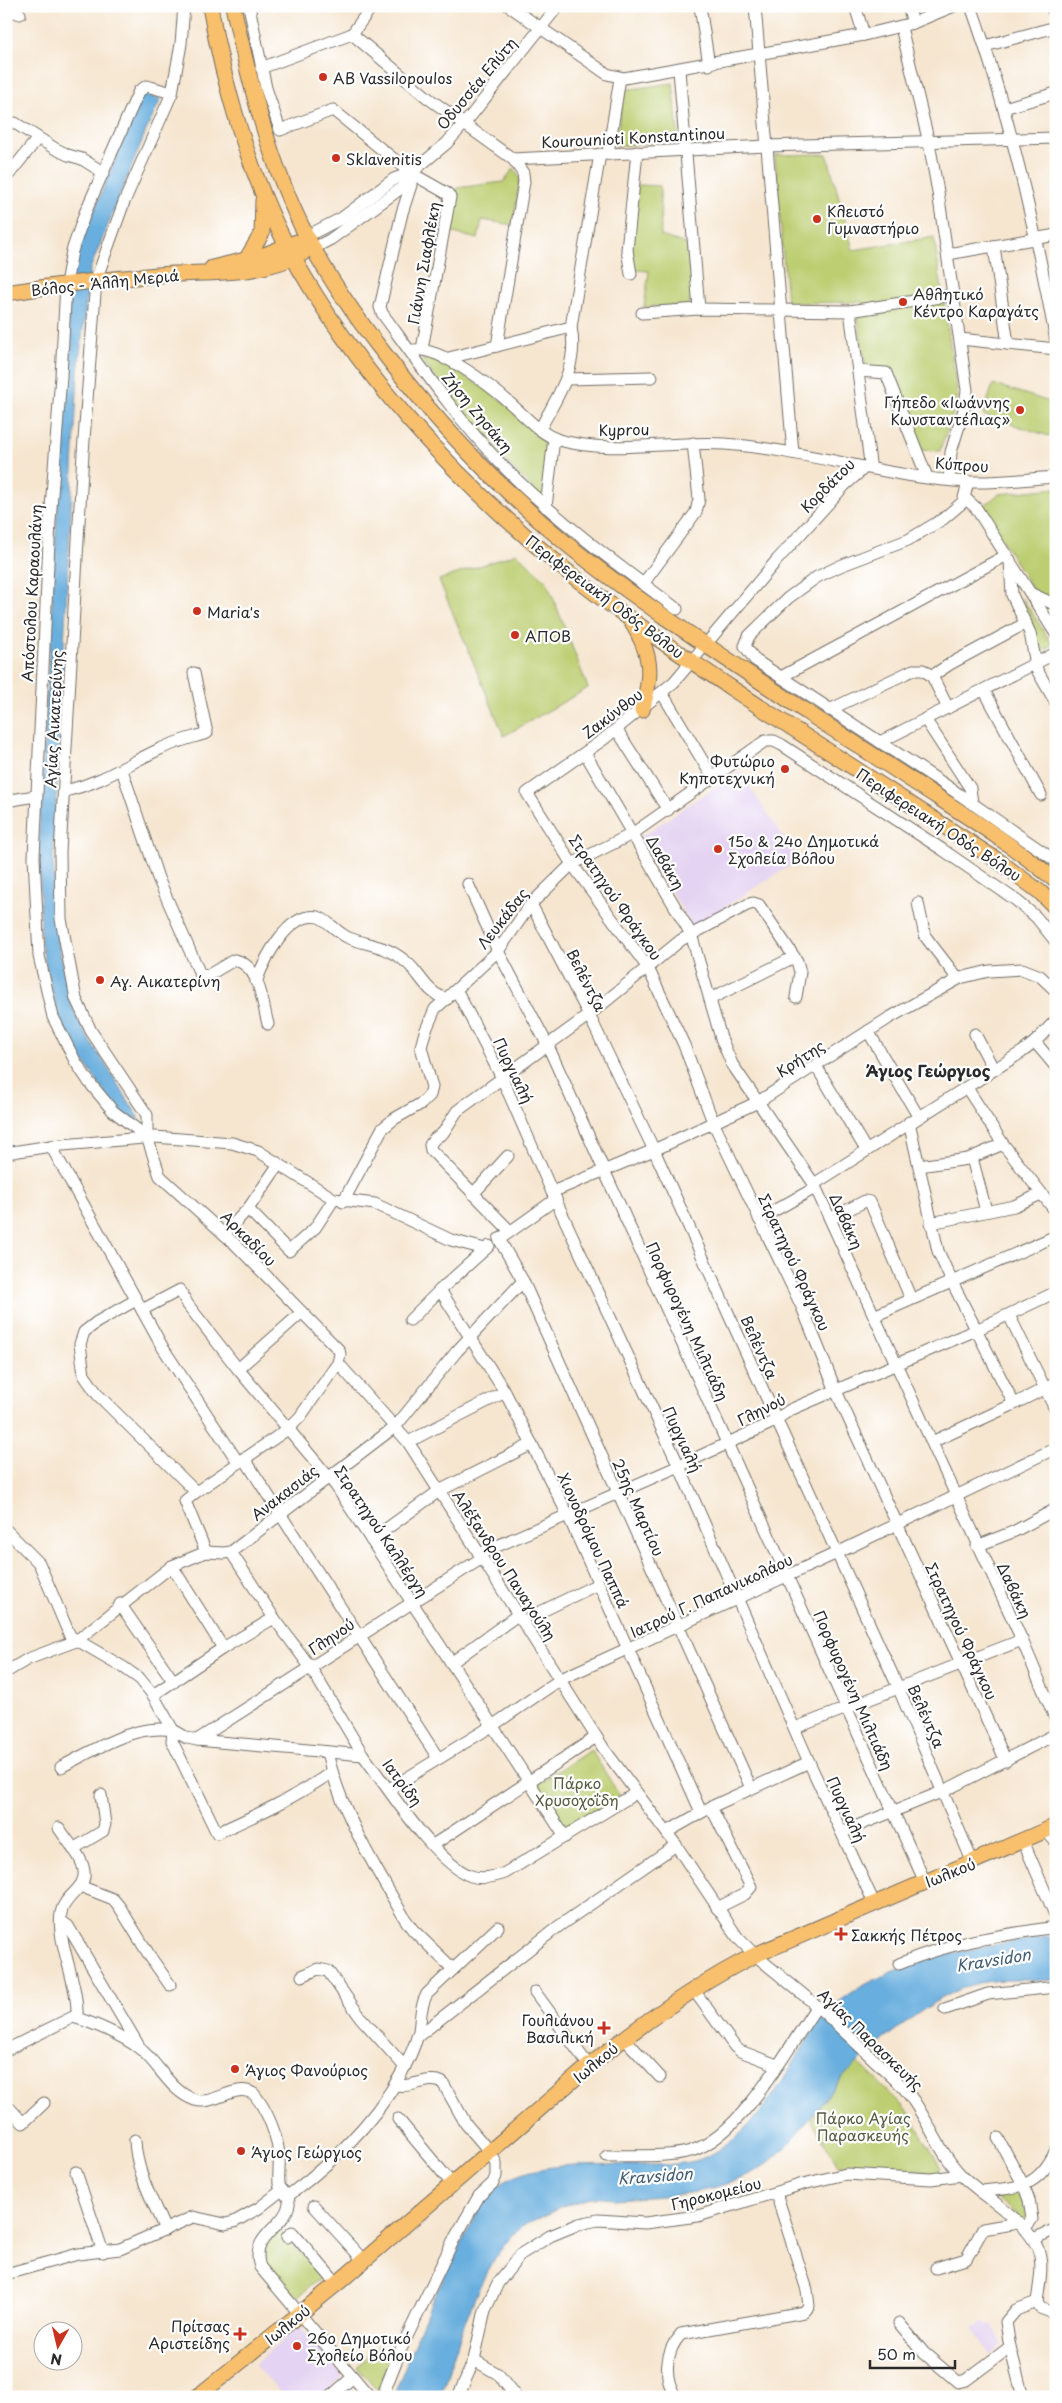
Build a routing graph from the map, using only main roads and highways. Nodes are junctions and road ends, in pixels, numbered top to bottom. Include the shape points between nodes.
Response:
1 (210, 6) edge
2 (233, 6) edge
3 (263, 191) junction
4 (310, 242) junction
5 (291, 252) junction
6 (246, 260) junction
7 (204, 272) junction
8 (6, 293) edge
9 (628, 616) junction
10 (642, 710) road end
11 (1056, 881) edge
12 (1056, 908) edge
13 (1053, 1833) edge
14 (197, 2397) edge

1 - 3 main road, Περιφερειακή Οδός Βόλου via 234,108
2 - 4 main road, Περιφερειακή Οδός Βόλου via 272,154
3 - 5 main road, Περιφερειακή Οδός Βόλου
3 - 6 main road via 263,228
4 - 5 main road, Βόλος - Άλλη Μεριά
4 - 11 main road, Περιφερειακή Οδός Βόλου via 361,323 406,382 453,437 569,546 706,645 993,834
5 - 6 main road, Βόλος - Άλλη Μεριά
5 - 7 main road, Βόλος - Άλλη Μεριά via 269,267 243,272
5 - 9 main road, Περιφερειακή Οδός Βόλου via 355,351 456,471 526,537
6 - 7 main road, Βόλος - Άλλη Μεριά
7 - 8 main road, Βόλος - Άλλη Μεριά via 96,280
9 - 10 main road via 650,664
9 - 12 main road, Περιφερειακή Οδός Βόλου via 693,662 1000,862
13 - 14 main road, Ιωλκού via 1023,1841 874,1903 755,1955 693,1989 624,2038 337,2284

